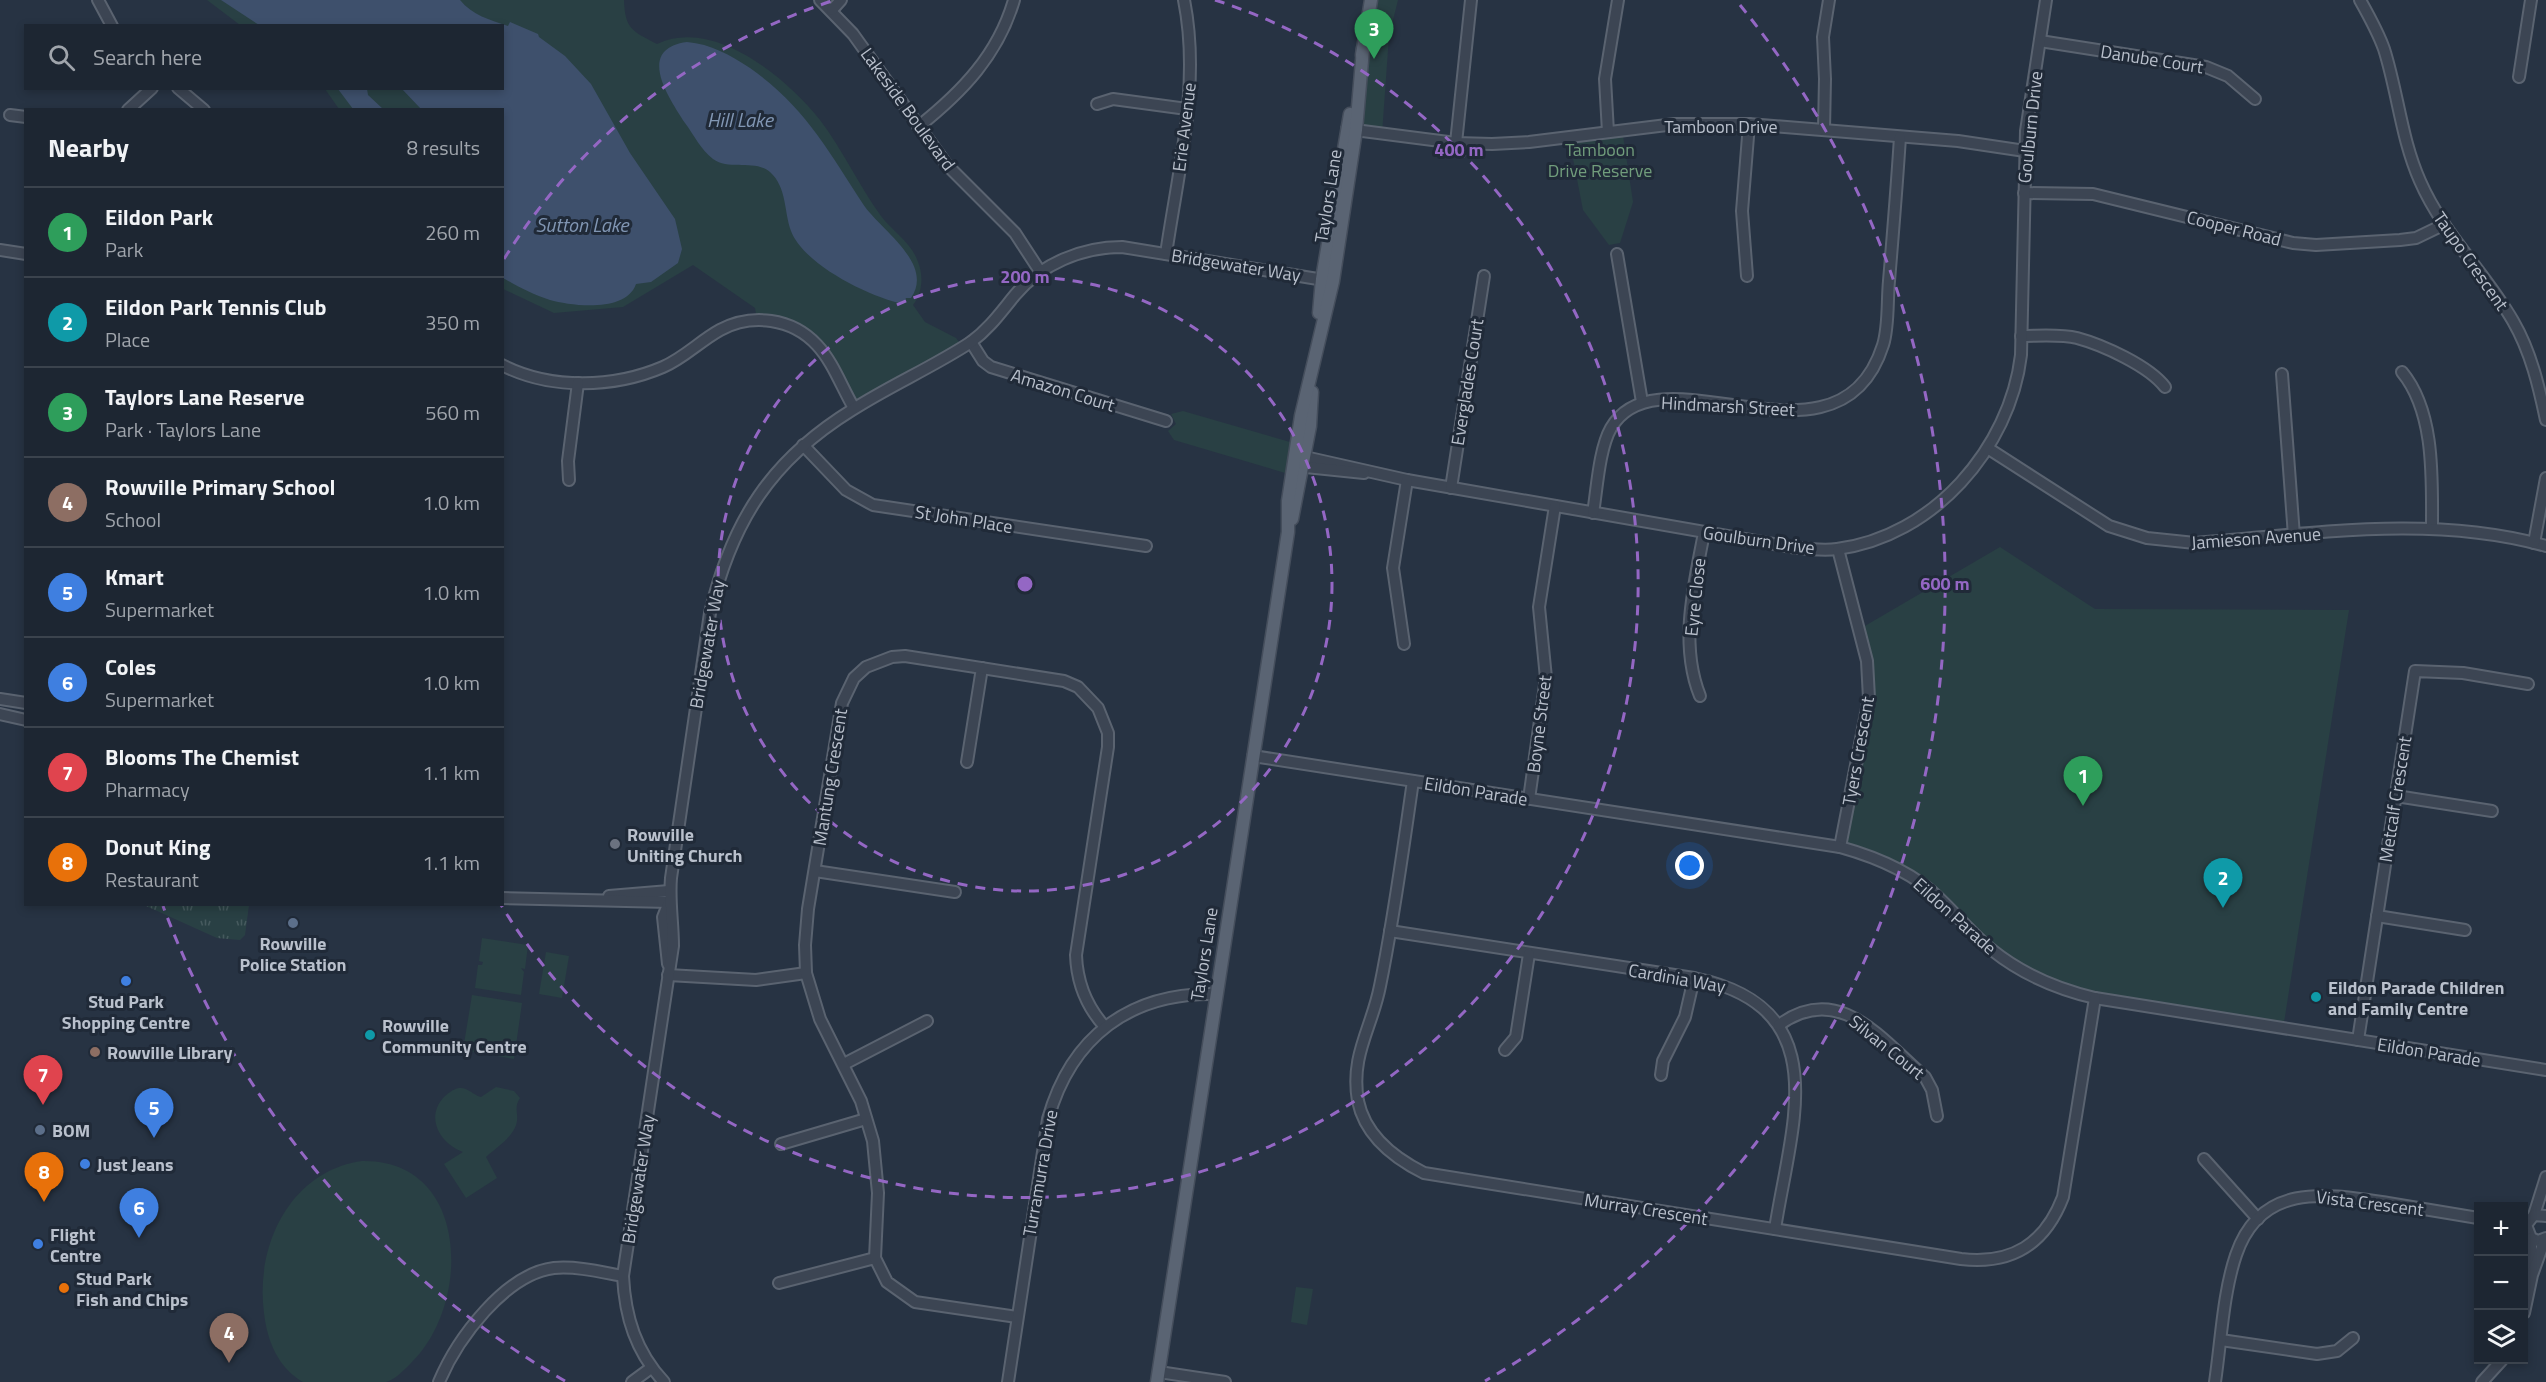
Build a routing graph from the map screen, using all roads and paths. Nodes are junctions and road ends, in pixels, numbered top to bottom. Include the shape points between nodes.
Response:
1 (98, 0) edge
2 (820, 0) edge
3 (841, 0) edge
4 (1014, 0) edge
5 (1184, 0) edge
6 (1371, 0) edge
7 (1471, 0) edge
8 (1618, 0) edge
9 (1829, 0) edge
10 (2046, 0) edge
11 (2360, 0) edge
12 (2531, 0) edge
13 (832, 10) junction
14 (111, 24) edge
15 (2040, 41) junction
16 (2519, 77) dead end
17 (150, 90) edge
18 (179, 90) edge
19 (2255, 99) dead end
20 (1097, 104) dead end
21 (130, 108) edge
22 (202, 108) edge
23 (1187, 109) junction
24 (10, 115) dead end
25 (24, 117) edge
26 (1749, 124) junction
27 (918, 127) junction
28 (1824, 129) junction
29 (1351, 130) junction
30 (1608, 132) junction
31 (1900, 137) junction
32 (1456, 143) junction
33 (2025, 151) junction
34 (2024, 193) junction
35 (2443, 225) junction
36 (0, 250) edge
37 (24, 254) edge
38 (1166, 254) junction
39 (1617, 254) dead end
40 (1043, 275) junction
41 (1484, 276) dead end
42 (1747, 276) dead end
43 (1327, 280) junction
44 (2021, 336) junction
45 (973, 345) junction
46 (504, 366) edge
47 (2402, 372) dead end
48 (2282, 374) dead end
49 (578, 383) junction
50 (2165, 387) dead end
51 (1641, 402) junction
52 (854, 408) junction
53 (2546, 420) edge
54 (1166, 421) dead end
55 (804, 445) junction
56 (1989, 449) junction
57 (1299, 461) junction
58 (2546, 478) edge
59 (569, 480) dead end
60 (1407, 480) junction
61 (1451, 488) junction
62 (1556, 506) junction
63 (1593, 513) junction
64 (2432, 527) junction
65 (1704, 533) junction
66 (2294, 536) junction
67 (2534, 543) junction
68 (1146, 546) dead end
69 (2546, 546) edge
70 (1838, 549) junction
71 (1404, 644) dead end
72 (982, 668) junction
73 (2528, 684) dead end
74 (1700, 696) dead end
75 (0, 699) edge
76 (24, 703) edge
77 (0, 714) edge
78 (24, 720) edge
79 (1253, 756) junction
80 (967, 762) dead end
81 (1413, 781) junction
82 (2396, 796) junction
83 (1529, 799) junction
84 (2492, 811) dead end
85 (1840, 847) junction
86 (815, 871) junction
87 (955, 892) dead end
88 (669, 896) junction
89 (504, 898) edge
90 (2377, 916) junction
91 (2465, 930) dead end
92 (1390, 931) junction
93 (1529, 954) junction
94 (669, 971) junction
95 (806, 973) junction
96 (1694, 978) junction
97 (1216, 994) junction
98 (2095, 998) junction
99 (927, 1021) dead end
100 (1779, 1025) junction
101 (1105, 1028) junction
102 (2358, 1040) junction
103 (1505, 1050) dead end
104 (844, 1064) junction
105 (2546, 1070) edge
106 (1661, 1075) dead end
107 (1937, 1116) dead end
108 (866, 1119) junction
109 (781, 1144) dead end
110 (2205, 1159) dead end
111 (2546, 1177) edge
112 (2474, 1217) edge
113 (2533, 1217) edge
114 (2258, 1219) junction
115 (1775, 1229) junction
116 (2528, 1235) edge
117 (2546, 1239) edge
118 (2528, 1242) edge
119 (875, 1258) junction
120 (2532, 1275) junction
121 (623, 1276) junction
122 (779, 1284) dead end
123 (2524, 1310) edge
124 (1017, 1317) junction
125 (2353, 1338) dead end
126 (2222, 1340) junction
127 (2498, 1364) edge
128 (651, 1368) junction
129 (1158, 1377) edge
130 (439, 1382) edge
131 (632, 1382) edge
132 (664, 1382) edge
133 (1008, 1382) edge
134 (1225, 1382) edge
135 (2215, 1382) edge
136 (2482, 1382) edge

1 - 14 street
2 - 13 street, Lakeside Boulevard
3 - 13 street
4 - 27 street via 1002,32 977,73
5 - 23 street, Erie Avenue via 1190,55
6 - 29 main road, Taylors Lane
7 - 32 street
8 - 30 street via 1605,79
9 - 28 street via 1822,48 1826,80
10 - 15 street, Goulburn Drive
11 - 35 street, Taupo Crescent via 2384,51 2412,162
12 - 16 street
13 - 27 street, Lakeside Boulevard
15 - 19 street, Danube Court via 2206,67 2229,76
15 - 33 street, Goulburn Drive
17 - 21 street
18 - 22 street
20 - 23 street via 1113,99
23 - 38 street, Erie Avenue
24 - 25 street
26 - 28 street, Tamboon Drive
26 - 30 street, Tamboon Drive via 1675,124
26 - 42 street via 1742,211
27 - 40 street, Lakeside Boulevard via 947,165 1008,224
28 - 31 street, Tamboon Drive
29 - 32 street, Tamboon Drive
29 - 43 main road, Taylors Lane
30 - 32 street, Tamboon Drive via 1529,142
31 - 33 street, Tamboon Drive
31 - 51 street, Hindmarsh Street via 1884,343 1858,387 1835,402 1807,410 1686,400
33 - 34 street, Goulburn Drive
34 - 35 street, Cooper Road via 2093,194 2305,244 2416,238
34 - 44 street, Goulburn Drive
35 - 53 street, Taupo Crescent via 2514,323 2534,369
36 - 37 street
38 - 40 street, Bridgewater Way via 1105,247 1062,260
38 - 43 street, Bridgewater Way
39 - 51 street
40 - 45 street, Bridgewater Way via 1021,289
41 - 61 street, Everglades Court
43 - 57 main road, Taylors Lane via 1313,366 1311,416
44 - 50 street via 2078,338 2141,366 2157,376
44 - 56 street, Goulburn Drive via 2012,398
45 - 52 street, Bridgewater Way
45 - 54 street, Amazon Court via 991,367
46 - 49 street via 528,375
47 - 64 street via 2417,393 2422,414 2429,456
48 - 66 street
49 - 52 street via 618,381 647,374 683,357 726,327 769,320 795,329 817,346
49 - 59 street
51 - 63 street, Hindmarsh Street via 1611,428
52 - 55 street, Bridgewater Way
55 - 68 street, St John Place via 846,490 873,505
55 - 88 street, Bridgewater Way via 776,472 754,502 720,570 710,613
56 - 66 street, Jamieson Avenue via 2096,519 2128,533 2187,543
56 - 70 street, Goulburn Drive via 1950,493 1914,520 1887,535
57 - 60 street, Goulburn Drive via 1351,466
57 - 79 main road, Taylors Lane via 1297,502 1288,532
58 - 67 street
60 - 61 street, Goulburn Drive
60 - 71 street via 1393,568
61 - 62 street, Goulburn Drive
62 - 63 street, Goulburn Drive
62 - 83 street, Boyne Street via 1539,607 1546,678
63 - 65 street, Goulburn Drive
64 - 66 street, Jamieson Avenue
64 - 67 street, Jamieson Avenue
65 - 70 street, Goulburn Drive via 1791,548
65 - 74 street, Eyre Close via 1691,600 1689,639 1692,677
67 - 69 street, Jamieson Avenue
70 - 85 street, Tyers Crescent via 1867,661 1869,698
72 - 80 street
72 - 86 street, Mantung Crescent via 905,656 883,660 859,672 845,693 837,719
72 - 101 street, Mantung Crescent via 1064,681 1090,697 1105,720 1108,747 1077,955 1083,994
73 - 82 street, Metcalf Crescent via 2415,670
75 - 76 street
77 - 78 street
79 - 81 street, Eildon Parade
79 - 97 main road, Taylors Lane
81 - 83 street, Eildon Parade
81 - 92 street, Murray Crescent
82 - 84 street
82 - 90 street, Metcalf Crescent
83 - 85 street, Eildon Parade
85 - 98 street, Eildon Parade via 1892,865 1917,880 2012,965 2057,988
86 - 87 street
86 - 95 street, Mantung Crescent via 806,927
88 - 89 street via 632,903
88 - 94 street, Bridgewater Way via 663,917
90 - 91 street
90 - 102 street, Metcalf Crescent
92 - 93 street, Cardinia Way
92 - 115 street, Murray Crescent via 1380,986 1359,1048 1355,1076 1364,1117 1389,1152 1438,1177
93 - 96 street, Cardinia Way
93 - 103 street via 1516,1037
94 - 95 street via 756,980
94 - 121 street, Bridgewater Way
95 - 104 street, Mantung Crescent via 820,1019
96 - 100 street, Cardinia Way via 1735,989
96 - 106 street via 1685,1017
97 - 101 street, Turramurra Drive via 1182,995 1152,1002
97 - 129 main road, Taylors Lane
98 - 102 street, Eildon Parade
98 - 115 street, Murray Crescent via 2063,1197 2049,1227 2029,1246 2007,1256 1977,1261
99 - 104 street
100 - 107 street, Silvan Court via 1799,1011 1815,1008 1834,1009 1852,1016 1929,1081
100 - 115 street, Cardinia Way via 1790,1047 1797,1085
101 - 124 street, Turramurra Drive via 1071,1064 1054,1098
102 - 105 street, Eildon Parade
104 - 108 street, Mantung Crescent
108 - 109 street
108 - 119 street, Mantung Crescent via 877,1179
110 - 114 street
111 - 113 street
112 - 114 street, Vista Crescent via 2316,1194 2281,1203
114 - 126 street, Vista Crescent via 2236,1254
116 - 117 street via 2538,1241
117 - 120 street
118 - 120 street
119 - 122 street
119 - 124 street via 887,1282 915,1302
120 - 123 street
121 - 128 street, Bridgewater Way via 628,1320
121 - 130 street via 555,1268 520,1280 476,1323
124 - 133 street, Turramurra Drive
125 - 126 street via 2337,1351 2317,1354
126 - 135 street, Vista Crescent
127 - 136 street
128 - 131 street
128 - 132 street, Bridgewater Way
129 - 134 street

